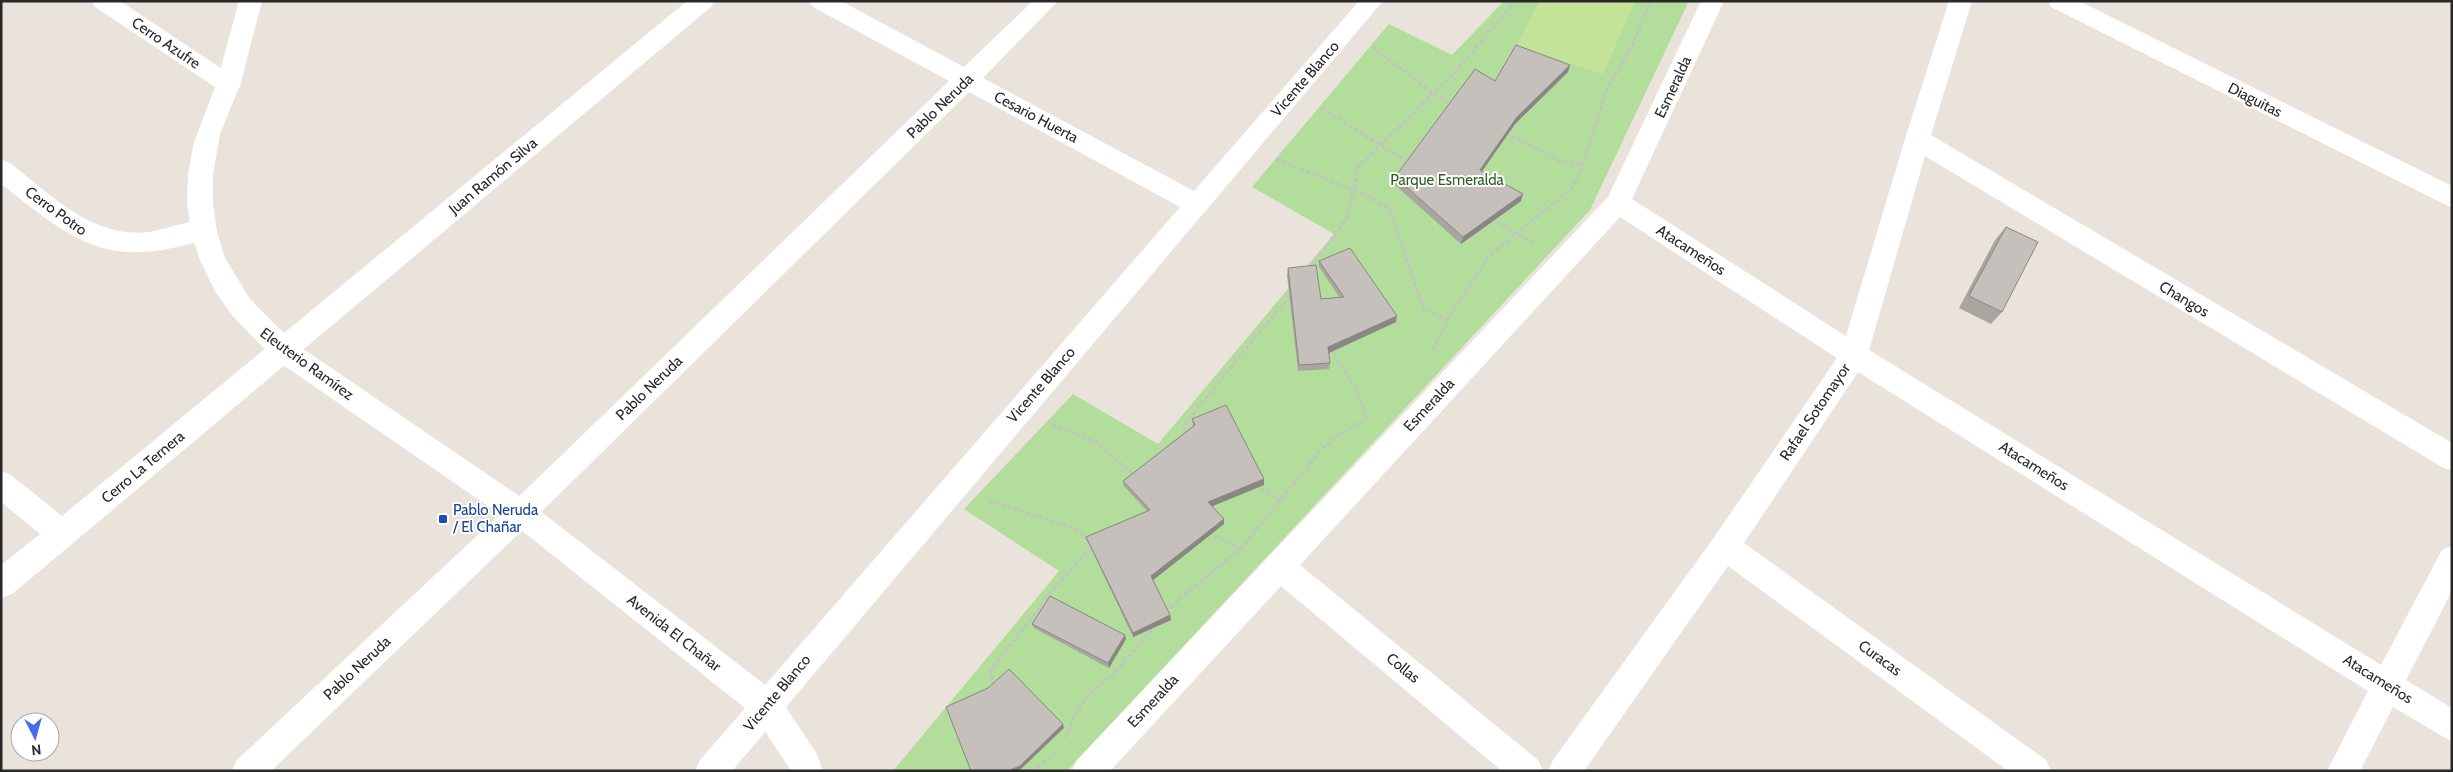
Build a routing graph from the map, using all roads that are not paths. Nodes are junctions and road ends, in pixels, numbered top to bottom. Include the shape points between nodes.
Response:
1 (103, 1) edge
2 (251, 1) edge
3 (703, 1) edge
4 (821, 1) edge
5 (1047, 1) edge
6 (1372, 1) edge
7 (1714, 1) edge
8 (1960, 1) edge
9 (2059, 1) edge
10 (966, 79) junction
11 (228, 85) junction
12 (1917, 139) junction
13 (1, 170) edge
14 (2452, 198) edge
15 (1618, 203) junction
16 (1197, 204) junction
17 (203, 230) junction
18 (283, 350) junction
19 (1854, 355) junction
20 (2452, 458) edge
21 (1, 484) edge
22 (521, 513) junction
23 (62, 534) junction
24 (1725, 546) junction
25 (2452, 560) edge
26 (1279, 566) junction
27 (1, 584) edge
28 (2386, 684) junction
29 (766, 705) junction
30 (2452, 726) edge
31 (248, 771) edge
32 (711, 771) edge
33 (807, 771) edge
34 (1088, 771) edge
35 (1528, 771) edge
36 (1564, 771) edge
37 (2036, 771) edge
38 (2343, 771) edge

1 - 11 street, Cerro Azufre
2 - 11 street, Eleuterio Ramírez
3 - 18 street, Juan Ramón Silva
4 - 10 street, Cesario Huerta
5 - 10 street, Pablo Neruda
6 - 16 street, Vicente Blanco
7 - 15 street, Esmeralda
8 - 12 street, Rafael Sotomayor
9 - 14 street, Diaguitas
10 - 16 street, Cesario Huerta
10 - 22 street, Pablo Neruda
11 - 17 street, Eleuterio Ramírez via 206,142 200,201
12 - 19 street, Rafael Sotomayor
12 - 20 street, Changos
13 - 17 street, Cerro Potro via 74,226 107,242 153,244
15 - 19 street, Atacameños
15 - 26 street, Esmeralda
16 - 29 street, Vicente Blanco
17 - 18 street, Eleuterio Ramírez via 211,258 224,285 241,310
18 - 22 street, Eleuterio Ramírez
18 - 23 street, Cerro La Ternera
19 - 24 street, Rafael Sotomayor
19 - 28 street, Atacameños
21 - 23 street
22 - 29 street, Avenida El Chañar
22 - 31 street, Pablo Neruda
23 - 27 street, Cerro La Ternera
24 - 36 street, Rafael Sotomayor
24 - 37 street, Curacas
25 - 28 street
26 - 34 street, Esmeralda
26 - 35 street, Collas
28 - 30 street, Atacameños
28 - 38 street
29 - 32 street, Vicente Blanco
29 - 33 street, Avenida El Chañar

